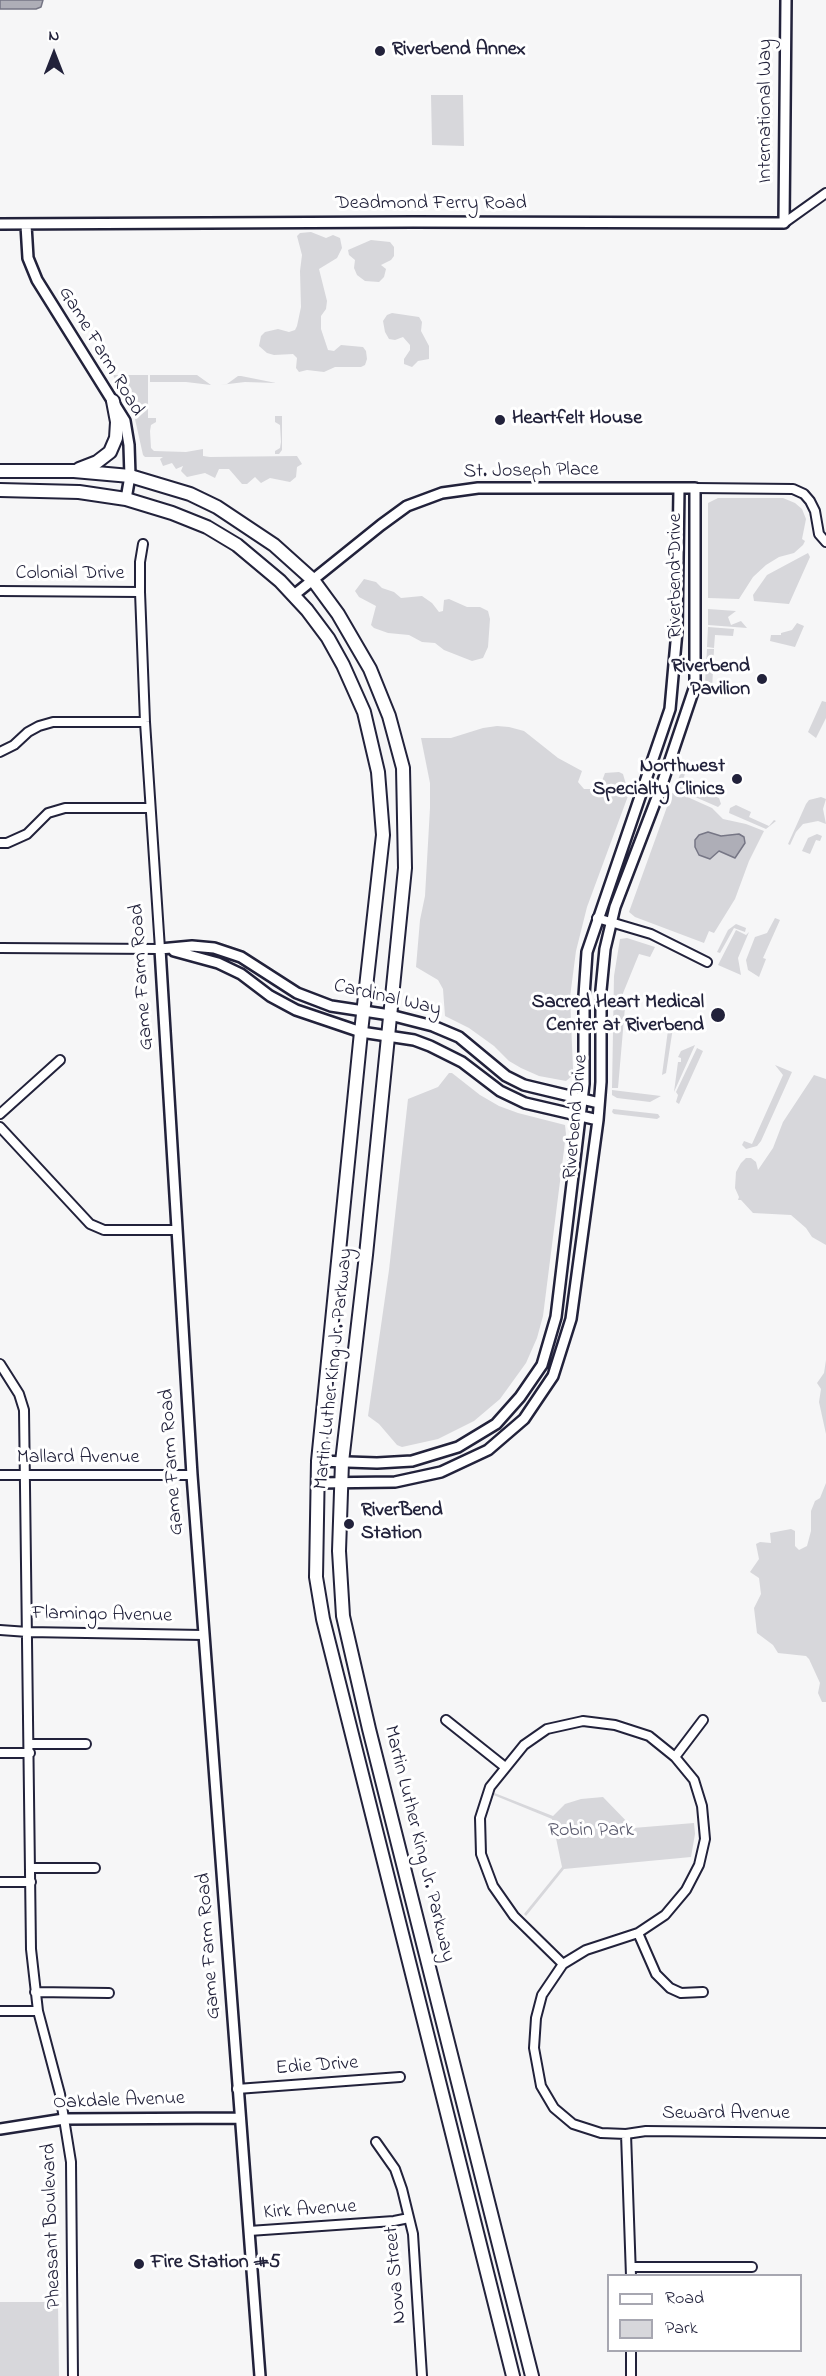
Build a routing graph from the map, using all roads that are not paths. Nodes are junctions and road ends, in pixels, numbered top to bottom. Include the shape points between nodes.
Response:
1 (786, 0) edge
2 (826, 193) edge
3 (784, 223) junction
4 (0, 224) edge
5 (26, 225) junction
6 (113, 400) junction
7 (0, 471) edge
8 (74, 471) junction
9 (130, 476) junction
10 (679, 488) junction
11 (695, 488) junction
12 (0, 490) edge
13 (126, 499) junction
14 (826, 542) edge
15 (143, 544) dead end
16 (314, 580) junction
17 (0, 591) edge
18 (140, 592) junction
19 (294, 595) junction
20 (145, 722) junction
21 (0, 752) edge
22 (150, 808) junction
23 (0, 843) edge
24 (597, 918) junction
25 (611, 923) junction
26 (0, 948) edge
27 (160, 949) junction
28 (708, 962) dead end
29 (363, 1010) junction
30 (390, 1015) junction
31 (361, 1032) junction
32 (388, 1035) junction
33 (60, 1060) dead end
34 (582, 1100) junction
35 (599, 1103) junction
36 (0, 1114) edge
37 (580, 1116) junction
38 (598, 1120) junction
39 (0, 1127) edge
40 (176, 1230) junction
41 (0, 1364) edge
42 (318, 1461) junction
43 (342, 1462) junction
44 (0, 1475) edge
45 (26, 1475) junction
46 (192, 1475) junction
47 (317, 1483) junction
48 (341, 1484) junction
49 (0, 1630) edge
50 (28, 1632) junction
51 (203, 1635) junction
52 (446, 1720) dead end
53 (703, 1720) dead end
54 (30, 1744) junction
55 (86, 1744) dead end
56 (0, 1753) edge
57 (30, 1753) junction
58 (675, 1757) junction
59 (505, 1767) junction
60 (31, 1868) junction
61 (95, 1868) dead end
62 (0, 1882) edge
63 (31, 1882) junction
64 (638, 1933) junction
65 (563, 1964) junction
66 (34, 1992) junction
67 (703, 1992) dead end
68 (109, 1993) dead end
69 (0, 2011) edge
70 (38, 2011) junction
71 (400, 2077) dead end
72 (237, 2089) junction
73 (240, 2118) junction
74 (64, 2119) junction
75 (0, 2129) edge
76 (826, 2133) edge
77 (626, 2134) junction
78 (376, 2142) dead end
79 (409, 2218) junction
80 (249, 2231) junction
81 (752, 2267) dead end
82 (631, 2271) edge
83 (631, 2352) edge
84 (73, 2376) edge
85 (260, 2376) edge
86 (422, 2376) edge
87 (513, 2376) edge
88 (532, 2376) edge
89 (631, 2376) edge

1 - 3 street, International Way
2 - 3 street
3 - 5 street, Deadmond Ferry Road
4 - 5 street, Deadmond Ferry Road
5 - 6 street, Game Farm Road via 28,258 37,280
6 - 8 main road via 117,422 110,452
6 - 9 street, Game Farm Road via 124,422
7 - 8 main road, Martin Luther King Jr. Parkway
8 - 9 main road, Martin Luther King Jr. Parkway
9 - 13 street, Game Farm Road
9 - 16 main road, Martin Luther King Jr. Parkway via 190,494 217,507 274,545
10 - 11 street, St. Joseph Place
10 - 16 street, St. Joseph Place via 478,488 442,493 407,506
10 - 24 street, Riverbend Drive via 677,631 670,709
11 - 14 street via 793,489 804,494 814,511 819,534
11 - 25 street, Riverbend Drive via 694,686
12 - 13 main road, Martin Luther King Jr. Parkway via 79,492
13 - 19 main road, Martin Luther King Jr. Parkway via 207,527 237,545
15 - 18 street, Game Farm Road
16 - 19 street, St. Joseph Place
16 - 30 main road, Martin Luther King Jr. Parkway via 370,669 389,716 403,768 405,868
17 - 18 street, Colonial Drive
18 - 20 street, Game Farm Road
19 - 29 main road, Martin Luther King Jr. Parkway via 328,638 343,665 364,712 378,772 383,835
20 - 21 street via 53,722 28,732 14,746
20 - 22 street, Game Farm Road
22 - 23 street via 65,808 48,813 27,834
22 - 27 street, Game Farm Road
24 - 25 street
24 - 34 street, Riverbend Drive via 587,952
25 - 28 street via 651,934
25 - 35 street, Riverbend Drive via 601,990
26 - 27 street, Cardinal Way
27 - 29 street, Cardinal Way via 214,948 241,957 297,993 331,1006
27 - 31 street, Cardinal Way via 218,963 296,1010
27 - 40 street, Game Farm Road
29 - 30 street, Cardinal Way
29 - 31 main road, Martin Luther King Jr. Parkway
30 - 32 main road, Martin Luther King Jr. Parkway
30 - 34 street, Cardinal Way via 459,1037 506,1076 524,1085
31 - 32 street, Cardinal Way
31 - 42 main road, Martin Luther King Jr. Parkway
32 - 37 street, Cardinal Way via 414,1040 462,1062 500,1091 525,1103
32 - 43 main road, Martin Luther King Jr. Parkway
33 - 36 street
34 - 35 street, Cardinal Way
34 - 37 street, Riverbend Drive
35 - 38 street, Riverbend Drive
37 - 38 street, Cardinal Way
37 - 43 street, Riverbend Drive via 556,1317 542,1365 520,1397 496,1424 458,1447 412,1461
38 - 48 street, Riverbend Drive via 571,1319 553,1376 524,1419 488,1450 441,1472 395,1482
39 - 40 street via 90,1224 104,1230
40 - 46 street, Game Farm Road
41 - 45 street, Pheasant Boulevard via 24,1410
42 - 43 street, Riverbend Drive
42 - 47 main road, Martin Luther King Jr. Parkway
43 - 48 main road, Martin Luther King Jr. Parkway
44 - 45 street, Mallard Avenue
45 - 46 street, Mallard Avenue
45 - 50 street, Pheasant Boulevard
46 - 51 street, Game Farm Road
47 - 48 street, Riverbend Drive
47 - 87 main road, Martin Luther King Jr. Parkway via 316,1577 323,1620
48 - 88 main road, Martin Luther King Jr. Parkway via 339,1551 344,1616
49 - 50 street, Flamingo Avenue
50 - 51 street, Flamingo Avenue
50 - 54 street, Pheasant Boulevard
51 - 72 street, Game Farm Road
52 - 59 street
53 - 58 street
54 - 55 street
54 - 57 street, Pheasant Boulevard
56 - 57 street
57 - 60 street, Pheasant Boulevard
58 - 59 street via 649,1736 615,1725 583,1721 547,1729 524,1745
58 - 64 street via 694,1780 702,1806 705,1839 699,1865 686,1890 665,1915
59 - 65 street via 490,1787 480,1818 481,1854 493,1886 514,1916
60 - 61 street
60 - 63 street, Pheasant Boulevard
62 - 63 street
63 - 66 street, Pheasant Boulevard
64 - 65 street via 586,1950
64 - 67 street via 656,1974 670,1988 681,1993
65 - 77 street, Seward Avenue via 542,1995 536,2018 534,2048 541,2086 554,2108 573,2124 601,2133
66 - 68 street
66 - 70 street, Pheasant Boulevard
69 - 70 street
70 - 74 street, Pheasant Boulevard
71 - 72 street, Edie Drive
72 - 73 street, Game Farm Road
73 - 74 street, Oakdale Avenue
73 - 80 street, Game Farm Road
74 - 75 street, Oakdale Avenue
74 - 84 street, Pheasant Boulevard via 71,2162
76 - 77 street, Seward Avenue
77 - 82 street
78 - 79 street, Nova Street via 395,2169
79 - 80 street, Kirk Avenue
79 - 86 street, Nova Street
80 - 85 street, Game Farm Road
81 - 82 street
83 - 89 street

